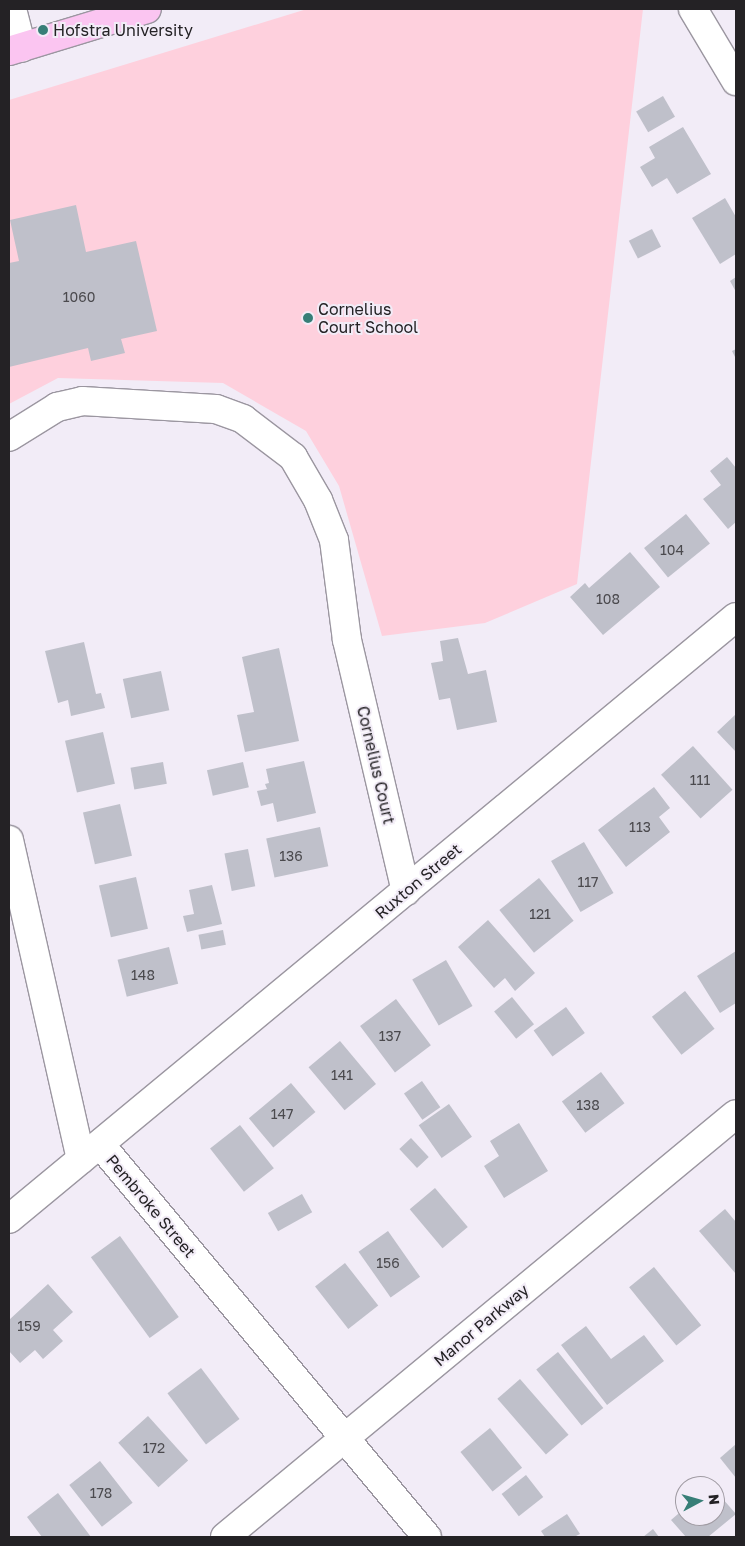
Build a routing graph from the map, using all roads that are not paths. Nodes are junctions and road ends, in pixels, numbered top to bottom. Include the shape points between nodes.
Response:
1 (12, 9) edge
2 (147, 9) edge
3 (693, 9) edge
4 (15, 49) edge
5 (736, 81) edge
6 (9, 437) edge
7 (736, 617) edge
8 (9, 840) edge
9 (406, 891) junction
10 (736, 1114) edge
11 (90, 1152) junction
12 (9, 1219) edge
13 (344, 1438) junction
14 (225, 1537) edge
15 (427, 1537) edge

1 - 4 street
2 - 4 main road
3 - 5 street
6 - 9 street, Cornelius Court via 57,407 82,401 216,409 243,419 293,457 318,500 334,540 347,640
7 - 9 street, Ruxton Street
8 - 11 street, Pembroke Street
9 - 11 street, Ruxton Street
10 - 13 street, Manor Parkway
11 - 12 street, Ruxton Street
11 - 13 street, Pembroke Street
13 - 14 street, Manor Parkway
13 - 15 street, Pembroke Street

